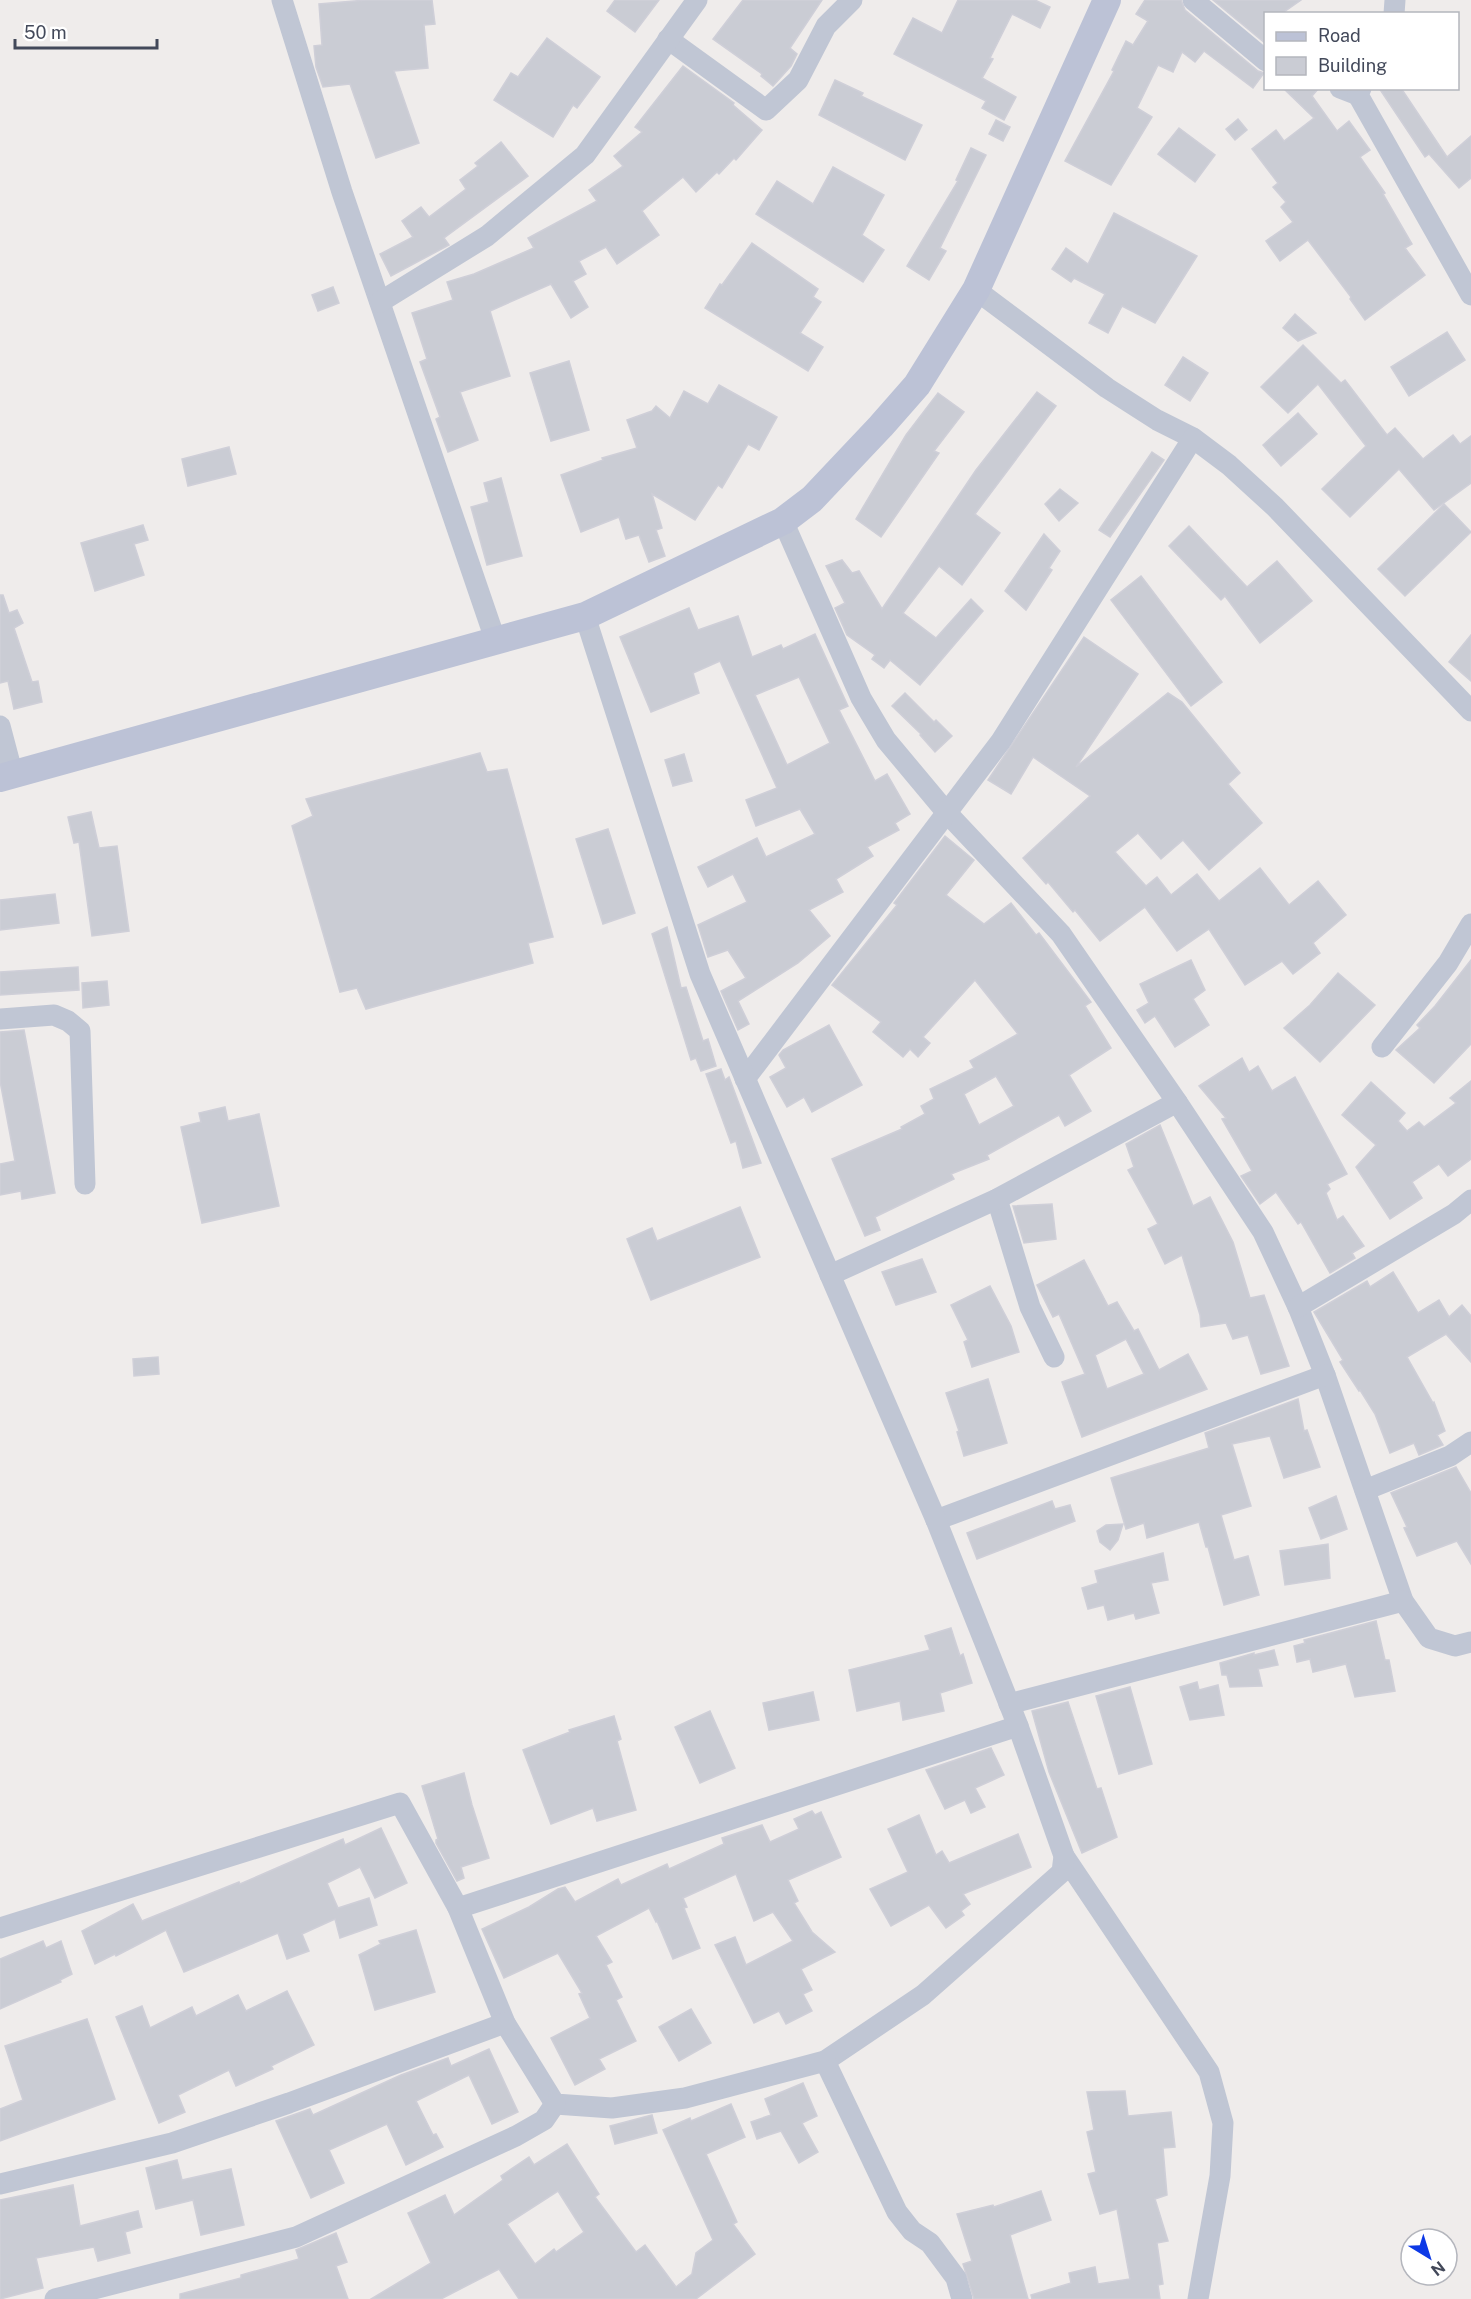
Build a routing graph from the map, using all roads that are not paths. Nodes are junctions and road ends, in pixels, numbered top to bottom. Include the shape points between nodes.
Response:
1 (282, 0) edge
2 (697, 0) edge
3 (852, 0) edge
4 (1107, 0) edge
5 (1193, 0) edge
6 (668, 39) junction
7 (1264, 60) edge
8 (1353, 91) edge
9 (976, 290) junction
10 (1471, 295) edge
11 (380, 302) junction
12 (1193, 438) junction
13 (783, 521) junction
14 (585, 616) junction
15 (495, 639) junction
16 (1471, 711) edge
17 (0, 726) edge
18 (6, 777) edge
19 (947, 813) junction
20 (1471, 924) edge
21 (0, 1019) edge
22 (1382, 1047) dead end
23 (745, 1079) junction
24 (1178, 1102) junction
25 (85, 1185) dead end
26 (997, 1199) junction
27 (1471, 1200) edge
28 (830, 1275) junction
29 (1298, 1307) junction
30 (1054, 1357) dead end
31 (1325, 1375) junction
32 (1471, 1442) edge
33 (1365, 1490) junction
34 (936, 1520) junction
35 (1403, 1601) junction
36 (1471, 1642) edge
37 (1009, 1704) junction
38 (1018, 1726) junction
39 (1064, 1856) junction
40 (458, 1908) junction
41 (0, 1928) edge
42 (505, 2023) junction
43 (825, 2061) junction
44 (555, 2104) junction
45 (0, 2184) edge
46 (55, 2299) edge
47 (962, 2299) edge
48 (1198, 2299) edge

1 - 11 street
2 - 6 street
3 - 6 street via 826,27 798,80 766,110
4 - 9 main road
5 - 7 street
6 - 11 street via 585,154 487,236
8 - 10 street
9 - 12 street via 1107,388 1156,420
9 - 13 main road via 917,385 812,499
11 - 15 street
12 - 16 street via 1275,507
12 - 19 street via 1001,741
13 - 14 main road
13 - 19 street via 861,698 886,740
14 - 15 main road
14 - 23 street via 700,974
15 - 18 main road
17 - 18 street
19 - 23 street
19 - 24 street via 1061,934
20 - 22 street via 1448,963
21 - 25 street via 54,1015 80,1031
23 - 28 street
24 - 26 street
24 - 29 street via 1263,1232
26 - 28 street
26 - 30 street via 1030,1307
27 - 29 street
28 - 34 street
29 - 31 street
31 - 33 street
31 - 34 street
32 - 33 street via 1450,1456
33 - 35 street
34 - 37 street
35 - 36 street via 1429,1638 1455,1646
35 - 37 street
37 - 38 street
38 - 39 street
38 - 40 street
39 - 43 street via 1062,1872 923,1995
39 - 48 street via 1209,2072 1223,2123 1220,2176
40 - 41 street via 400,1803
40 - 42 street
42 - 44 street
42 - 45 street via 172,2144
43 - 44 street via 674,2099 612,2108
43 - 47 street via 897,2212 912,2231 930,2244 956,2278
44 - 46 street via 544,2120 516,2136 296,2237

